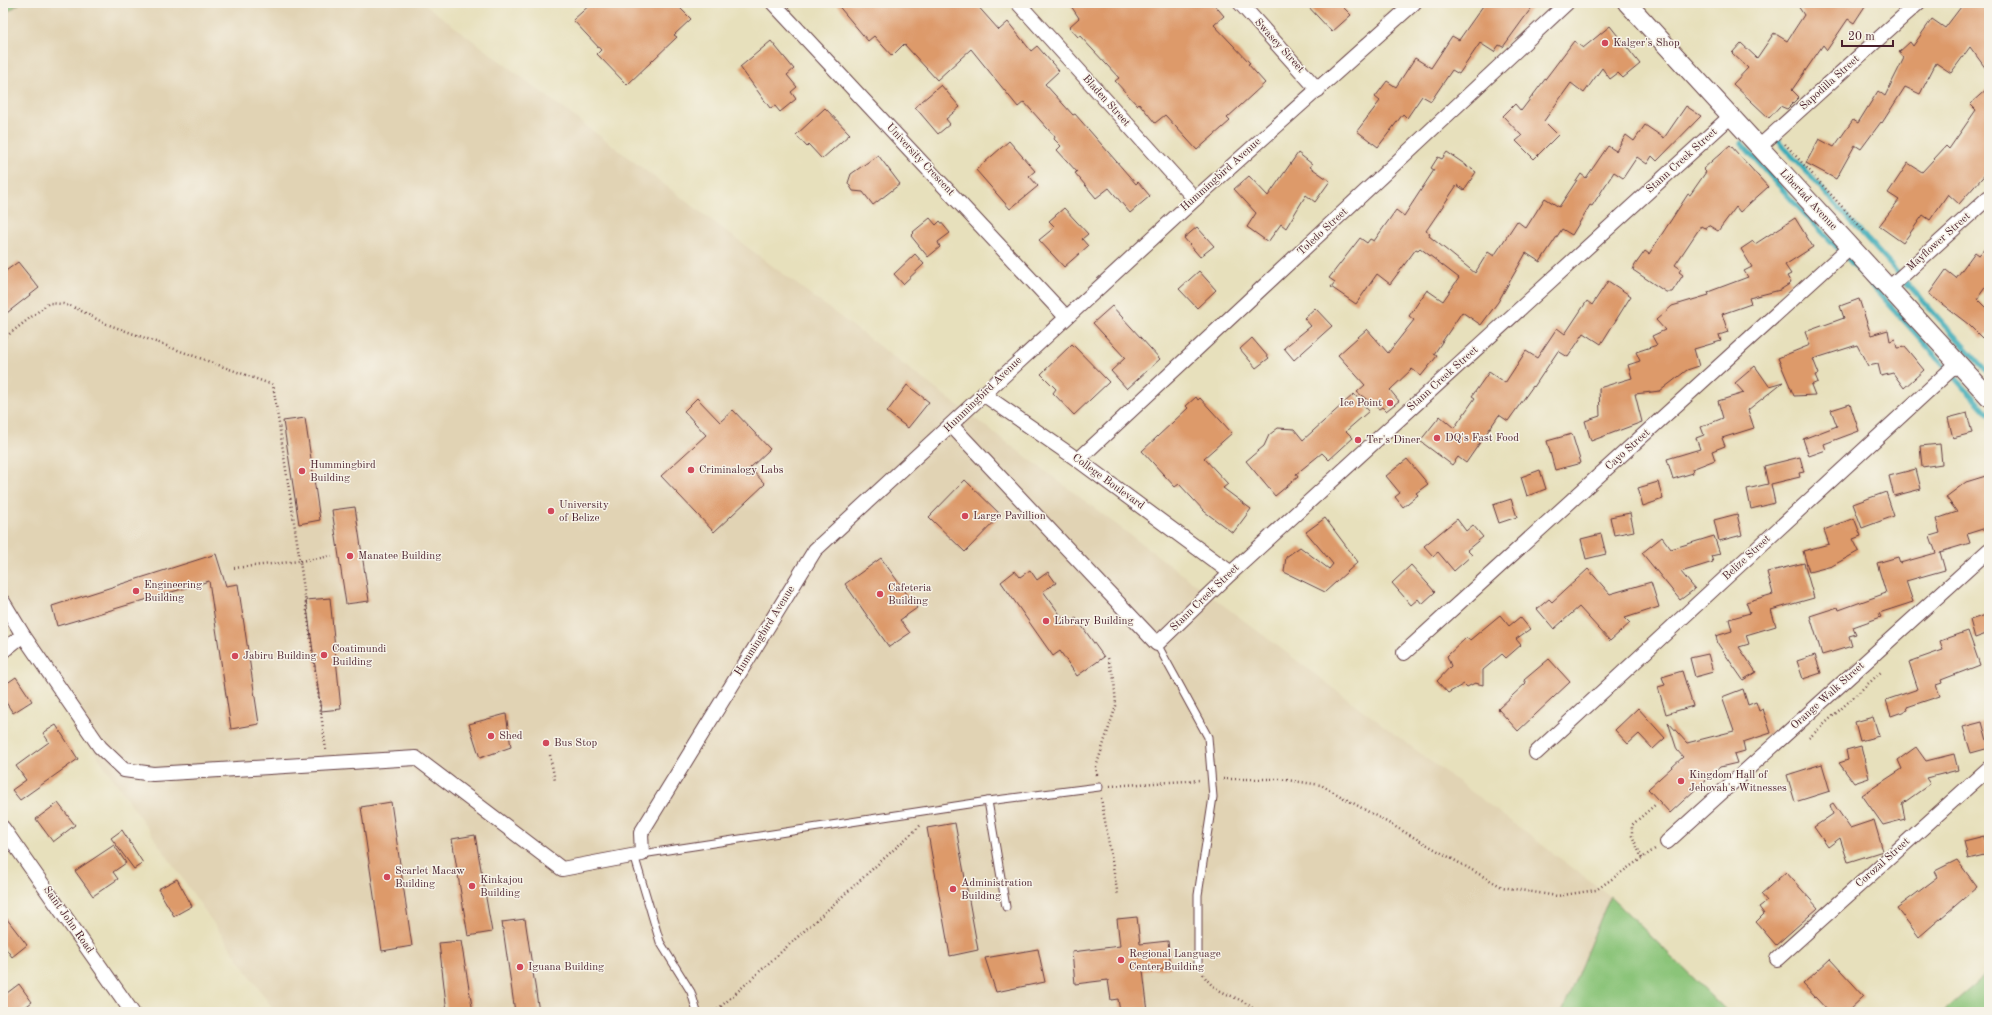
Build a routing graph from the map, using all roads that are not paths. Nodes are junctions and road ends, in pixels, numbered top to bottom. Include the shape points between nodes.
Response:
1 (773, 3) edge
2 (1018, 3) edge
3 (1240, 3) edge
4 (1414, 3) edge
5 (1567, 3) edge
6 (1918, 3) edge
7 (1632, 5) edge
8 (1318, 90) junction
9 (1731, 116) junction
10 (1759, 147) junction
11 (1989, 197) edge
12 (1195, 199) junction
13 (1851, 246) junction
14 (1889, 288) junction
15 (1066, 317) junction
16 (1958, 363) junction
17 (983, 394) junction
18 (1989, 397) edge
19 (951, 425) junction
20 (1078, 460) junction
21 (1989, 550) edge
22 (1231, 573) junction
23 (3, 602) edge
24 (23, 635) junction
25 (1157, 644) junction
26 (3, 651) edge
27 (1404, 653) dead end
28 (1536, 753) dead end
29 (1989, 768) edge
30 (1099, 787) road end
31 (988, 801) junction
32 (3, 828) edge
33 (1667, 842) road end
34 (638, 855) junction
35 (1006, 907) dead end
36 (1777, 959) dead end
37 (1198, 964) road end
38 (132, 1012) edge
39 (698, 1012) edge

1 - 15 street, University Crescent
2 - 12 street, Bladen Street
3 - 8 street, Swasey Street
4 - 8 street, Hummingbird Avenue
5 - 20 street, Toledo Street
6 - 10 street, Sapodilla Street
7 - 9 street, Libertad Avenue
8 - 12 street, Hummingbird Avenue
9 - 10 street, Libertad Avenue
9 - 22 street, Stann Creek Street
10 - 13 street, Libertad Avenue
11 - 14 street, Mayflower Street
12 - 15 street, Hummingbird Avenue
13 - 14 street, Libertad Avenue
13 - 27 street, Cayo Street
14 - 16 street, Libertad Avenue
15 - 17 street, Hummingbird Avenue
16 - 18 street, Libertad Avenue
16 - 28 street, Belize Street
17 - 19 street, Hummingbird Avenue
17 - 20 street, College Boulevard
19 - 25 street
19 - 34 street, Hummingbird Avenue via 815,550 641,833
20 - 22 street, College Boulevard
21 - 33 street, Orange Walk Street
22 - 25 street, Stann Creek Street
23 - 24 street
24 - 26 street
24 - 34 street via 100,747 124,770 153,774 416,758 562,869
25 - 37 lane via 1208,737 1213,797 1198,895
29 - 36 street, Corozal Street
30 - 31 lane
31 - 34 lane
31 - 35 lane
32 - 38 street, Saint John Road
34 - 39 lane via 660,942 691,992

